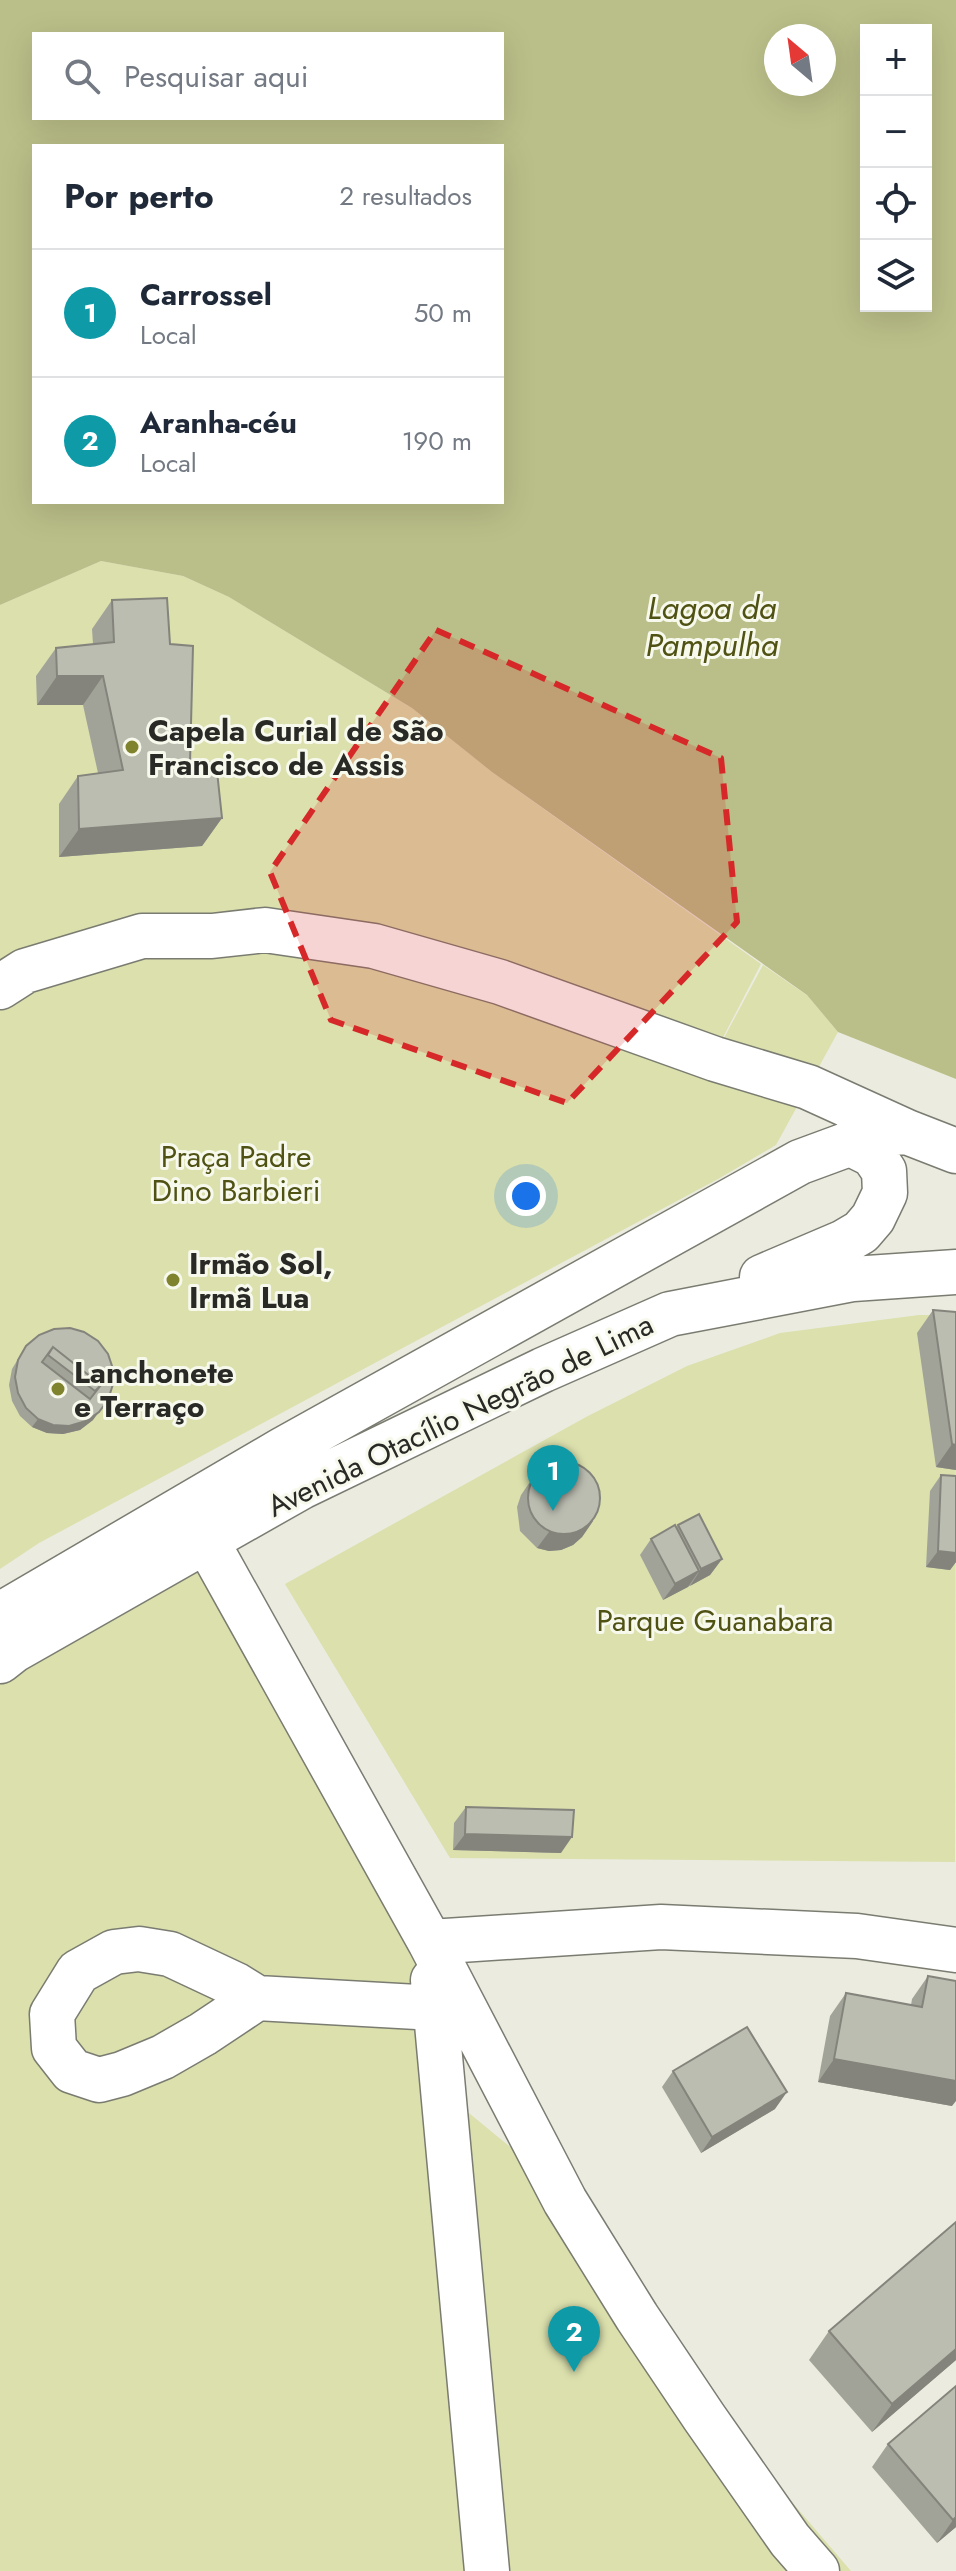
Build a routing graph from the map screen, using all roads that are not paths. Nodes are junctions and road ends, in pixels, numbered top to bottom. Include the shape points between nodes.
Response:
1 (0, 987) edge
2 (907, 1132) junction
3 (849, 1143) junction
4 (956, 1151) edge
5 (956, 1272) edge
6 (670, 1314) junction
7 (207, 1542) junction
8 (0, 1615) edge
9 (0, 1661) edge
10 (430, 1942) junction
11 (956, 1950) edge
12 (257, 1998) dead end
13 (435, 2008) junction
14 (487, 2571) edge
15 (817, 2571) edge

1 - 2 street, Avenida Otacílio Negrão de Lima via 25,971 142,936 265,930 374,946 500,982 808,1087
2 - 3 street, Avenida Otacílio Negrão de Lima
2 - 4 street, Avenida Otacílio Negrão de Lima
3 - 6 street via 873,1155 884,1171 885,1193 861,1232
3 - 8 street, Avenida Otacílio Negrão de Lima via 800,1162 282,1450
5 - 6 street, Avenida Otacílio Negrão de Lima via 853,1279
6 - 7 street, Avenida Otacílio Negrão de Lima via 301,1487
7 - 9 street, Avenida Otacílio Negrão de Lima
7 - 10 street
10 - 11 street via 661,1927 857,1936
10 - 13 street
10 - 15 street via 565,2201 704,2417
12 - 13 street
13 - 14 street

